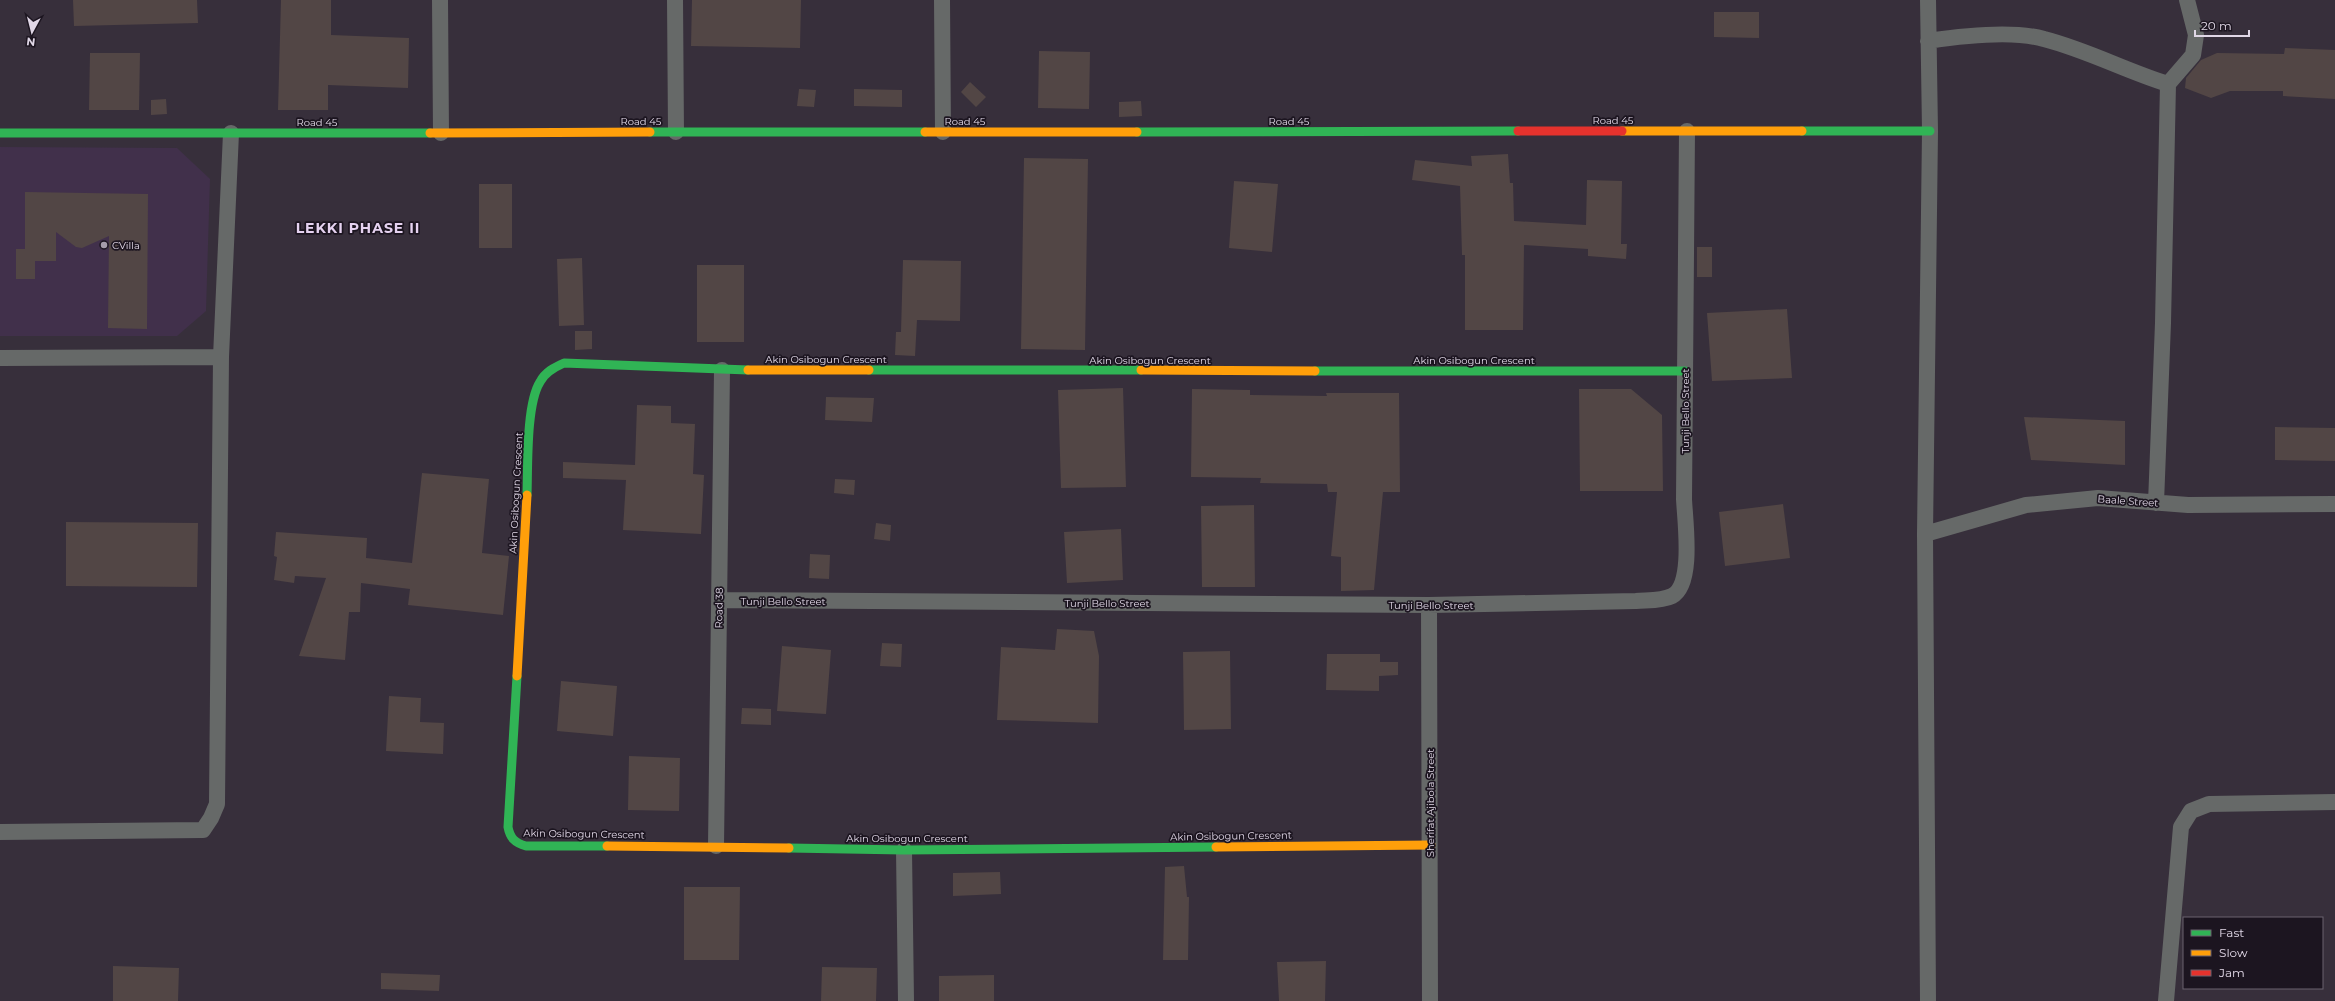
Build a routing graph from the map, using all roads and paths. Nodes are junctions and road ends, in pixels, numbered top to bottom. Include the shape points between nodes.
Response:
1 (440, 0) edge
2 (675, 0) edge
3 (942, 0) edge
4 (1928, 0) edge
5 (2187, 0) edge
6 (1928, 41) junction
7 (2168, 84) junction
8 (1687, 131) junction
9 (1930, 131) junction
10 (676, 132) junction
11 (943, 132) junction
12 (0, 133) edge
13 (231, 133) junction
14 (441, 133) junction
15 (221, 357) junction
16 (0, 358) edge
17 (722, 370) junction
18 (1685, 371) junction
19 (2156, 503) junction
20 (2335, 504) edge
21 (1925, 534) junction
22 (719, 600) junction
23 (1429, 605) junction
24 (2335, 802) edge
25 (0, 832) edge
26 (1431, 845) junction
27 (716, 846) junction
28 (904, 850) junction
29 (906, 1001) edge
30 (1430, 1001) edge
31 (1928, 1001) edge
32 (2166, 1001) edge

1 - 14 street
2 - 10 street
3 - 11 street
4 - 6 street
5 - 7 street via 2196,35 2193,55
6 - 7 street via 1962,36 2000,35 2043,38 2087,53 2137,75
6 - 9 street
7 - 19 street
8 - 9 street, Road 45
8 - 11 street, Road 45
8 - 18 street, Tunji Bello Street
9 - 21 street
10 - 11 street, Road 45
10 - 14 street, Road 45
12 - 13 street, Road 45
13 - 14 street, Road 45
13 - 15 street
15 - 16 street
15 - 25 street via 217,804 211,818 203,830
17 - 18 street, Akin Osibogun Crescent
17 - 22 street, Road 38
17 - 27 street, Akin Osibogun Crescent via 564,363 550,369 536,385 532,402 508,827 512,840 526,846
18 - 23 street, Tunji Bello Street via 1686,557 1685,578 1678,592 1665,599 1636,601
19 - 20 street, Baale Street
19 - 21 street, Baale Street via 2098,498 2026,505
21 - 31 street
22 - 23 street, Tunji Bello Street
22 - 27 street, Road 38
23 - 26 street, Sherifat Ajibola Street
24 - 32 street via 2209,804 2191,811 2181,827
26 - 28 street, Akin Osibogun Crescent
26 - 30 street, Sherifat Ajibola Street
27 - 28 street, Akin Osibogun Crescent
28 - 29 street

